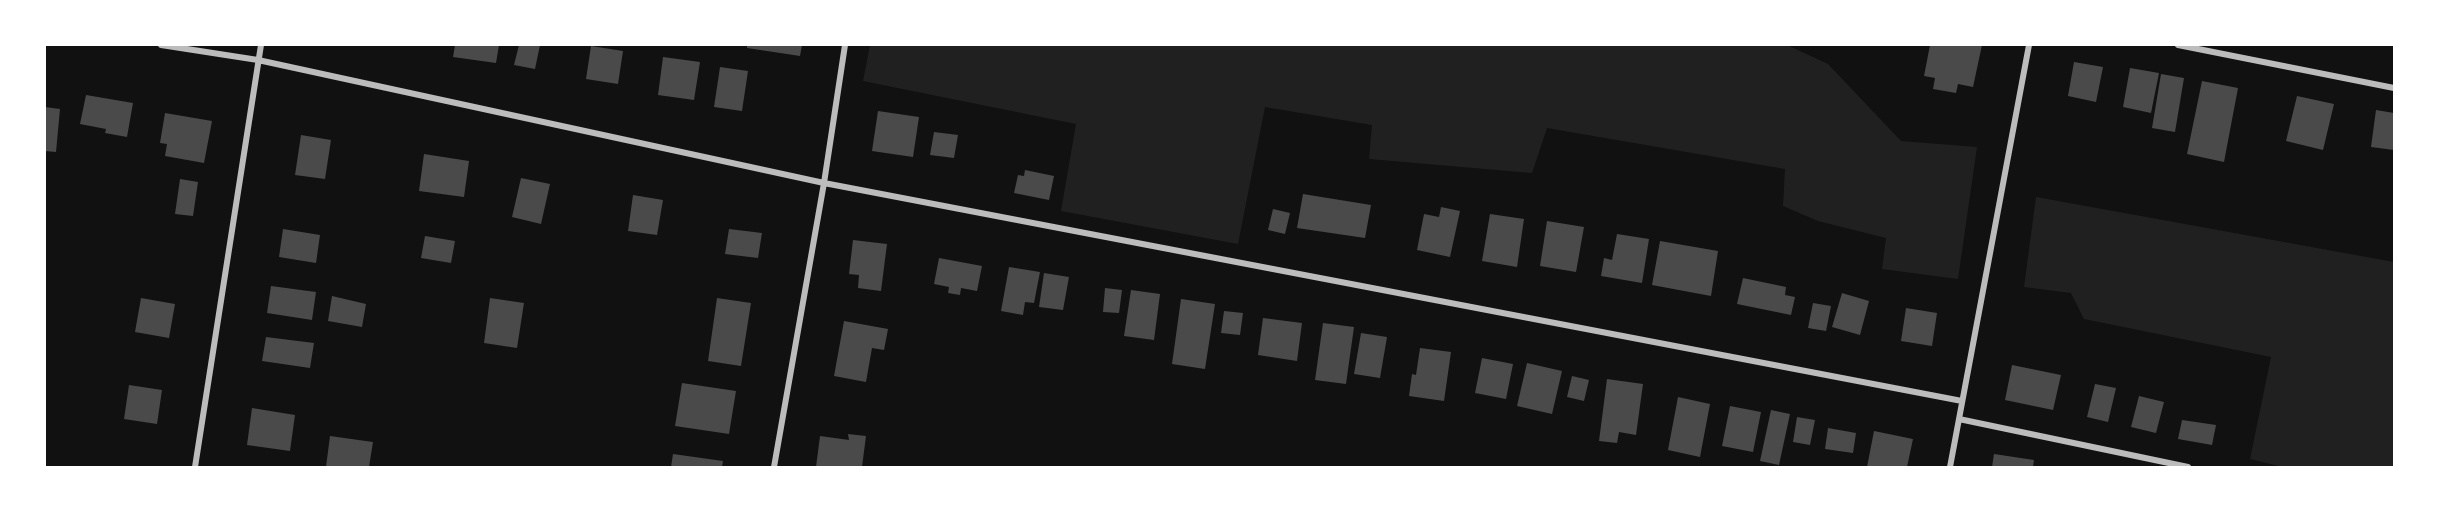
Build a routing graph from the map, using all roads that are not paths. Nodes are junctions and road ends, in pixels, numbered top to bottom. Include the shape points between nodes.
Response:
1 (161, 45) edge
2 (261, 45) edge
3 (844, 45) edge
4 (2029, 45) edge
5 (2178, 45) edge
6 (258, 60) junction
7 (2394, 88) edge
8 (824, 183) junction
9 (1962, 400) junction
10 (1959, 419) junction
11 (195, 467) edge
12 (774, 467) edge
13 (1950, 467) edge
14 (2188, 467) edge

1 - 6 street
2 - 6 street
3 - 8 street
4 - 9 street
5 - 7 street
6 - 8 street
6 - 11 street
8 - 9 street
8 - 12 street
9 - 10 street
10 - 13 street
10 - 14 street

